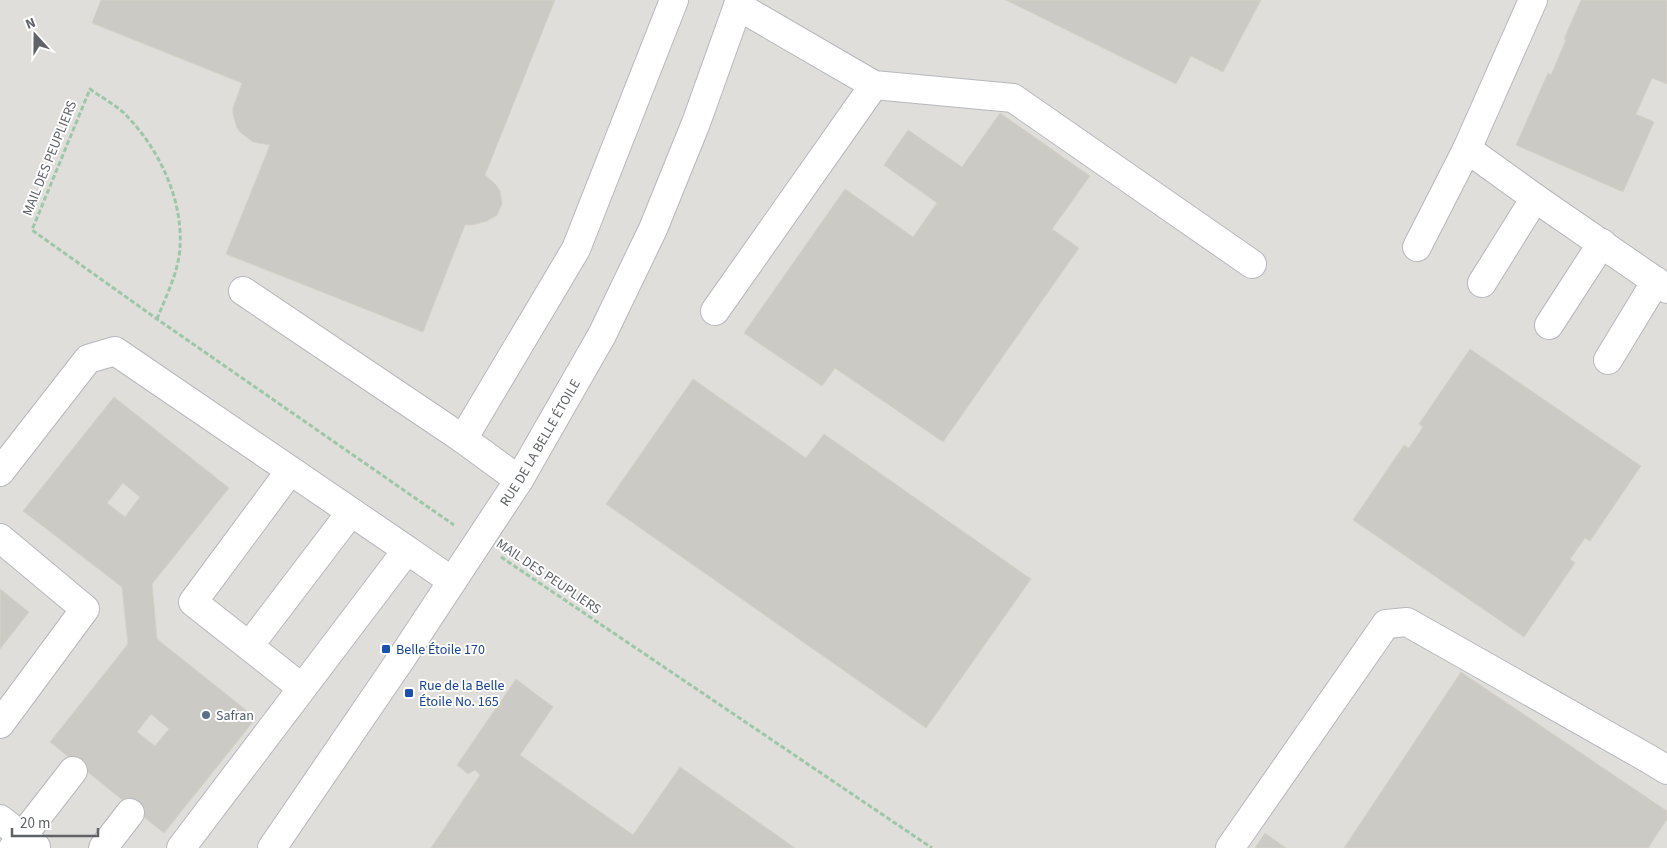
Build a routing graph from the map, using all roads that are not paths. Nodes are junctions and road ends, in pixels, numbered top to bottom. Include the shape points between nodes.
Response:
1 (674, 0) edge
2 (1533, 0) edge
3 (739, 3) edge
4 (874, 85) junction
5 (1467, 149) junction
6 (1534, 198) junction
7 (1602, 243) junction
8 (1417, 247) dead end
9 (1252, 264) dead end
10 (1482, 283) dead end
11 (1661, 285) edge
12 (243, 291) dead end
13 (715, 311) dead end
14 (1549, 325) dead end
15 (1608, 360) dead end
16 (463, 439) junction
17 (290, 471) junction
18 (0, 472) edge
19 (518, 480) junction
20 (351, 512) junction
21 (0, 538) edge
22 (407, 550) junction
23 (452, 581) junction
24 (249, 646) junction
25 (302, 688) junction
26 (0, 724) edge
27 (1667, 770) edge
28 (73, 771) dead end
29 (130, 813) dead end
30 (0, 819) edge
31 (24, 844) edge
32 (282, 844) edge
33 (103, 848) edge
34 (181, 848) edge
35 (1230, 848) edge

1 - 16 street via 576,249
2 - 5 street
3 - 4 street
3 - 19 street, RUE DE LA BELLE ÉTOILE via 653,229 602,335
4 - 9 street via 1013,98
4 - 13 street
5 - 6 street
5 - 8 street
6 - 7 street
6 - 10 street
7 - 11 street
7 - 14 street
11 - 15 street
12 - 16 street
16 - 19 street
17 - 18 street via 115,351 88,360
17 - 20 street
17 - 24 street via 193,602
19 - 23 street, RUE DE LA BELLE ÉTOILE
20 - 22 street
20 - 24 street
21 - 26 street via 85,609
22 - 23 street
22 - 25 street
23 - 32 street, RUE DE LA BELLE ÉTOILE
24 - 25 street
25 - 34 street
27 - 35 street via 1407,622 1386,624
28 - 31 street
29 - 33 street
30 - 31 street

